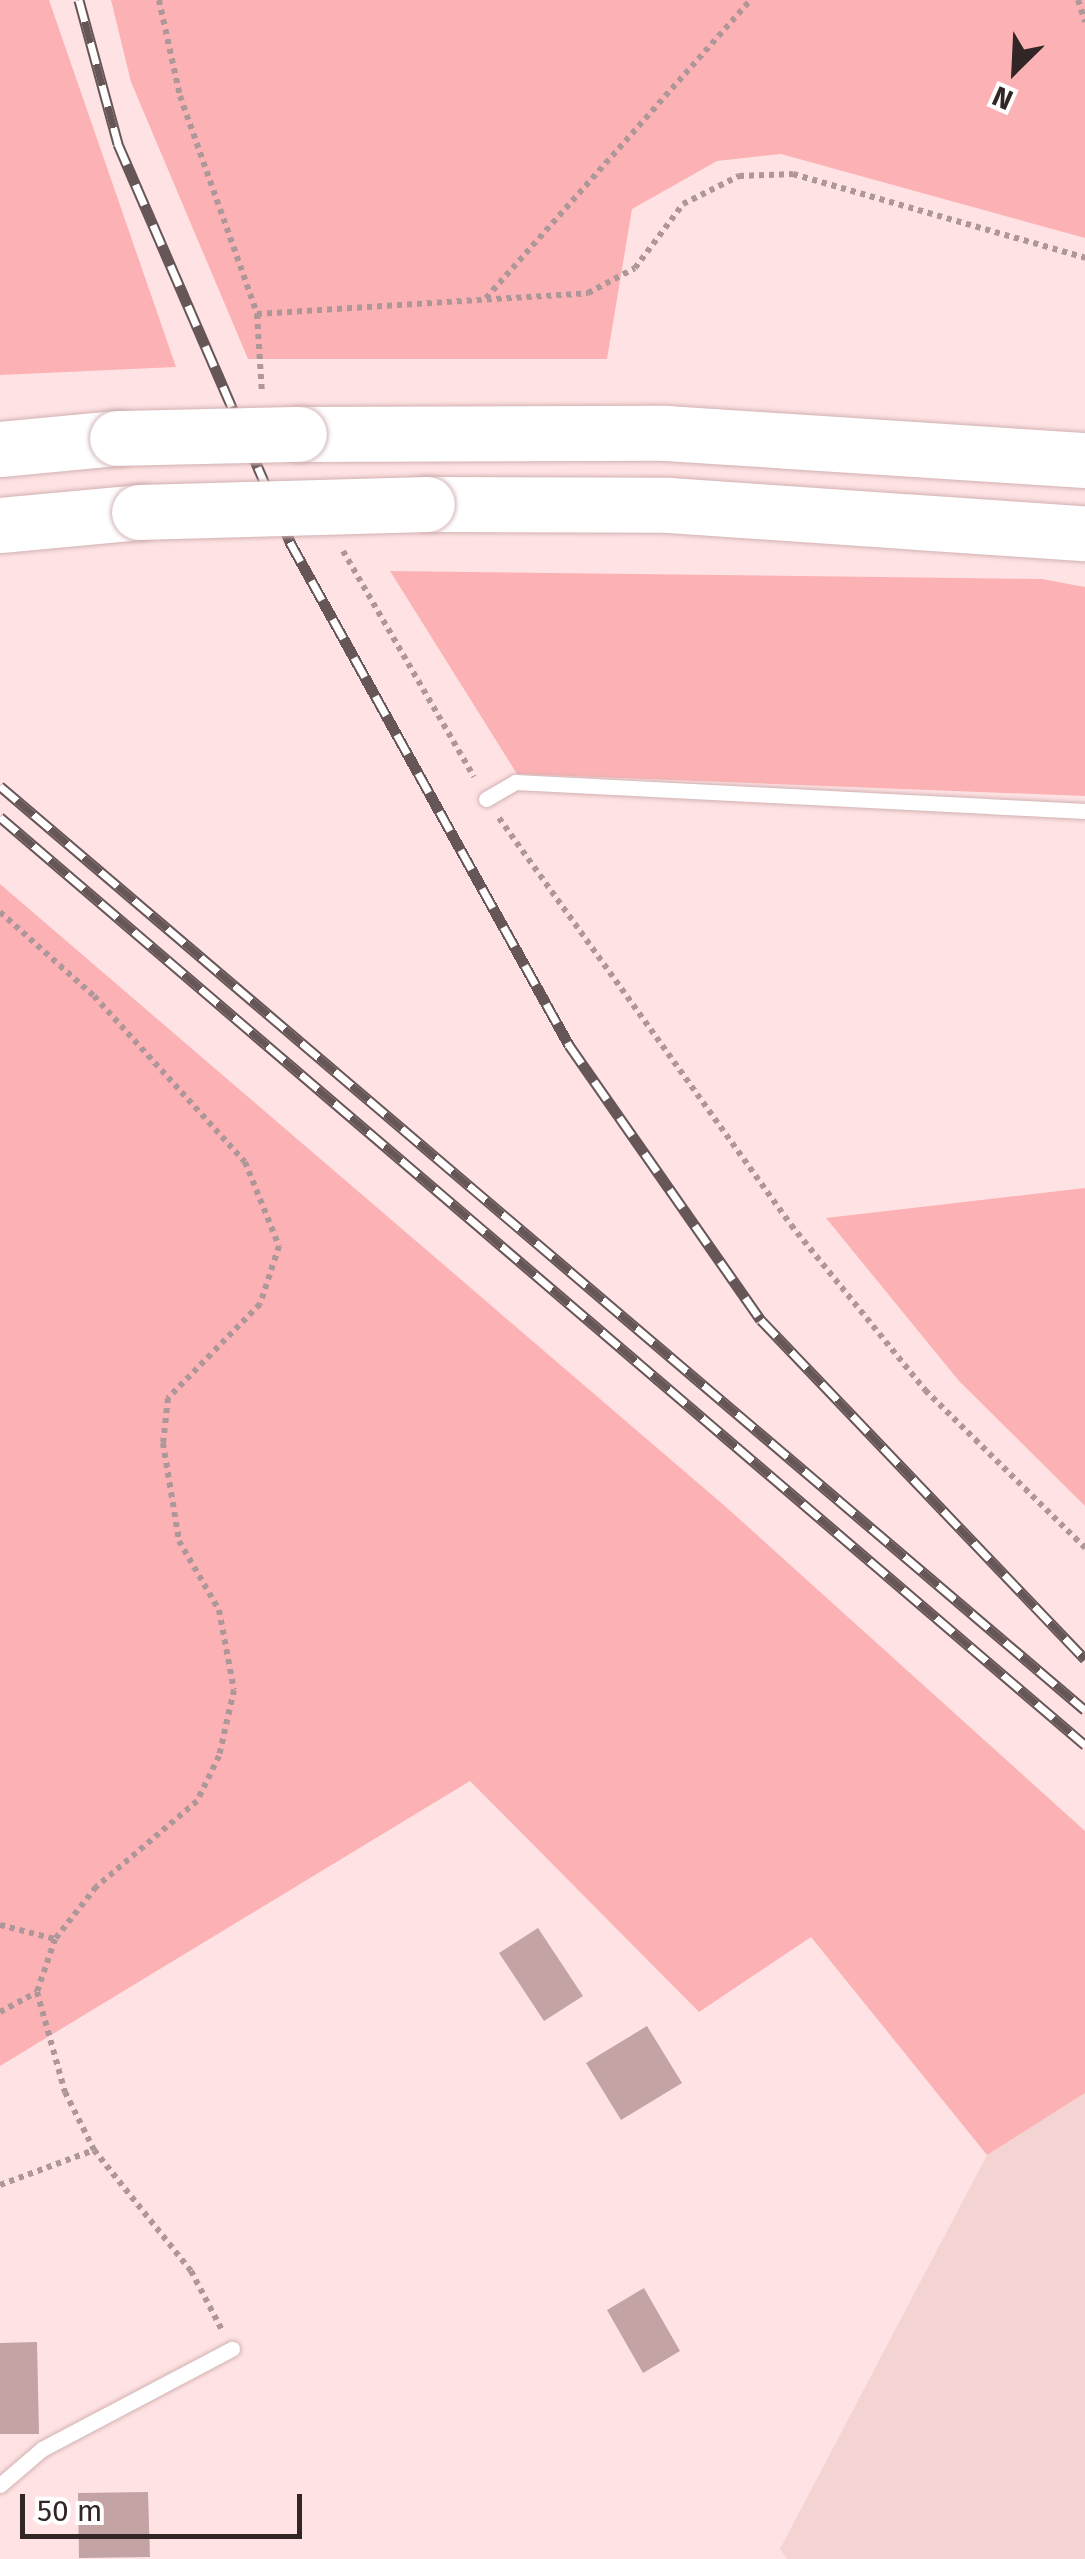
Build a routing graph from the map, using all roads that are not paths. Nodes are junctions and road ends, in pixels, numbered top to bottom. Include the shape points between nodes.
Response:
1 (0, 450) edge
2 (1085, 460) edge
3 (0, 525) edge
4 (1085, 534) edge
5 (486, 799) road end
6 (1085, 811) edge
7 (232, 2348) road end
8 (0, 2485) edge

1 - 2 highway, bridge via 285,423 666,434
3 - 4 highway, bridge via 139,512 669,505
5 - 6 lane via 515,782
7 - 8 lane via 42,2449

